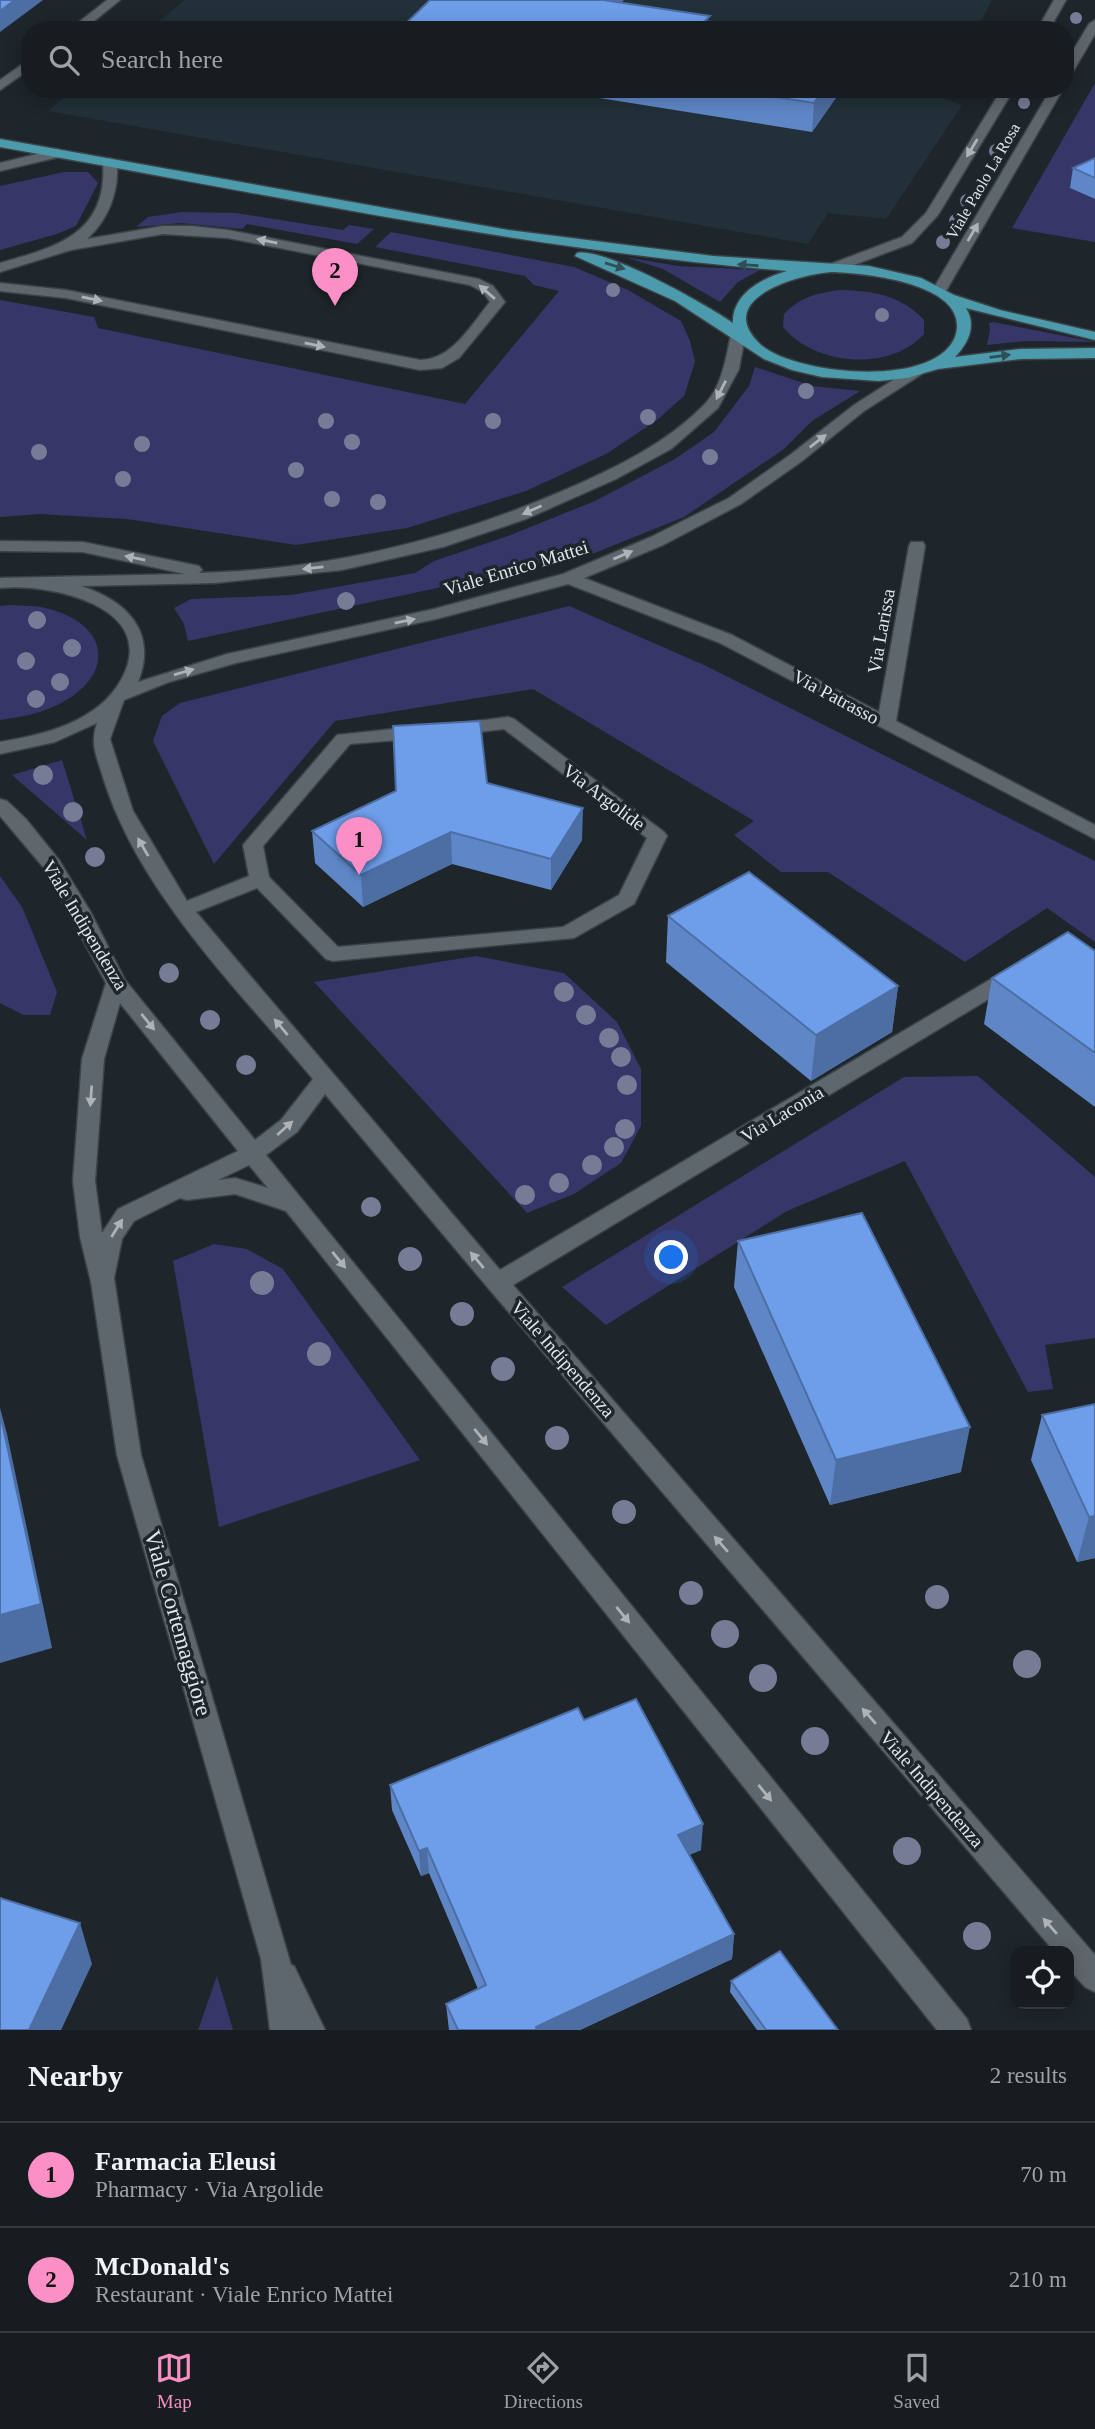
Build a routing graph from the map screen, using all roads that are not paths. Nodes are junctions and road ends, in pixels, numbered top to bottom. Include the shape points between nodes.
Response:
1 (114, 0) edge
2 (1060, 0) edge
3 (87, 21) edge
4 (1048, 21) edge
5 (1095, 24) edge
6 (1074, 50) edge
7 (1079, 51) junction
8 (1074, 60) edge
9 (21, 70) edge
10 (0, 86) edge
11 (1002, 98) edge
12 (1052, 98) edge
13 (0, 143) edge
14 (58, 153) junction
15 (110, 162) junction
16 (0, 167) edge
17 (526, 239) junction
18 (69, 246) junction
19 (7, 266) edge
20 (833, 268) junction
21 (816, 270) junction
22 (0, 287) edge
23 (46, 291) junction
24 (944, 295) junction
25 (744, 335) junction
26 (1095, 336) edge
27 (1095, 353) edge
28 (926, 367) junction
29 (0, 546) edge
30 (917, 546) dead end
31 (226, 577) junction
32 (569, 578) junction
33 (4, 581) edge
34 (32, 582) junction
35 (116, 700) junction
36 (886, 723) junction
37 (0, 748) edge
38 (0, 805) edge
39 (1095, 833) edge
40 (260, 879) junction
41 (184, 910) junction
42 (1032, 964) edge
43 (116, 983) junction
44 (325, 1080) junction
45 (253, 1153) junction
46 (162, 1197) junction
47 (296, 1206) junction
48 (103, 1282) junction
49 (497, 1283) junction
50 (276, 1959) junction
51 (1095, 1977) edge
52 (285, 2030) edge
53 (310, 2030) edge
54 (956, 2030) edge

1 - 3 street
2 - 4 street
5 - 7 street
6 - 7 street
7 - 8 street
9 - 10 street
11 -> 20 street, Viale Paolo La Rosa via 931,215 907,240
24 -> 12 street, Viale Paolo La Rosa
13 - 14 main road
14 - 15 main road
14 - 16 street
15 - 17 main road
15 - 18 street via 112,177 100,215
21 -> 17 main road via 726,264
17 -> 25 main road via 629,271
18 - 19 street
23 -> 18 street via 420,365 437,365 454,355 498,302 488,289 474,282 228,234 163,230
19 - 23 street via 20,280
20 - 21 main road
20 - 24 main road via 891,273
21 - 25 main road via 782,277 756,290 741,306
22 - 23 street
24 - 26 main road via 996,313
24 - 28 main road via 959,309 964,333 949,355
25 - 28 main road via 776,360 809,371 847,377 886,376
25 -> 31 street via 713,405 665,446 610,476 520,515 437,543 342,565
28 -> 27 main road via 1021,354
32 -> 28 street, Viale Enrico Mattei via 735,501 859,408
31 -> 29 street via 83,547
30 - 36 street, Via Larissa
31 - 34 street
35 -> 32 street, Viale Enrico Mattei via 163,678 233,658 436,614
32 - 36 street, Via Patrasso via 726,639
33 - 34 street
34 - 35 street via 79,590 115,608 136,634 138,665
35 - 37 street via 78,727 34,743
41 -> 35 street, Viale Indipendenza via 123,811 102,739
36 - 39 street, Via Patrasso
38 - 43 street, Viale Indipendenza via 22,823 62,883
40 - 40 street, Via Argolide via 333,954 567,933 627,899 657,836 508,723 344,739 253,845
40 - 41 street
44 -> 41 street, Viale Indipendenza
42 - 49 street, Via Laconia
43 -> 45 street, Viale Indipendenza
43 -> 48 street via 93,1059 84,1181
45 -> 44 street via 289,1126
49 -> 44 street, Viale Indipendenza
45 - 46 street
45 - 47 street, Viale Indipendenza
46 - 47 street via 235,1186
48 -> 46 street via 111,1237 125,1215
47 -> 54 street, Viale Indipendenza
48 - 50 street, Viale Cortemaggiore via 129,1455
51 -> 49 street, Viale Indipendenza
50 - 52 street
50 - 53 street

